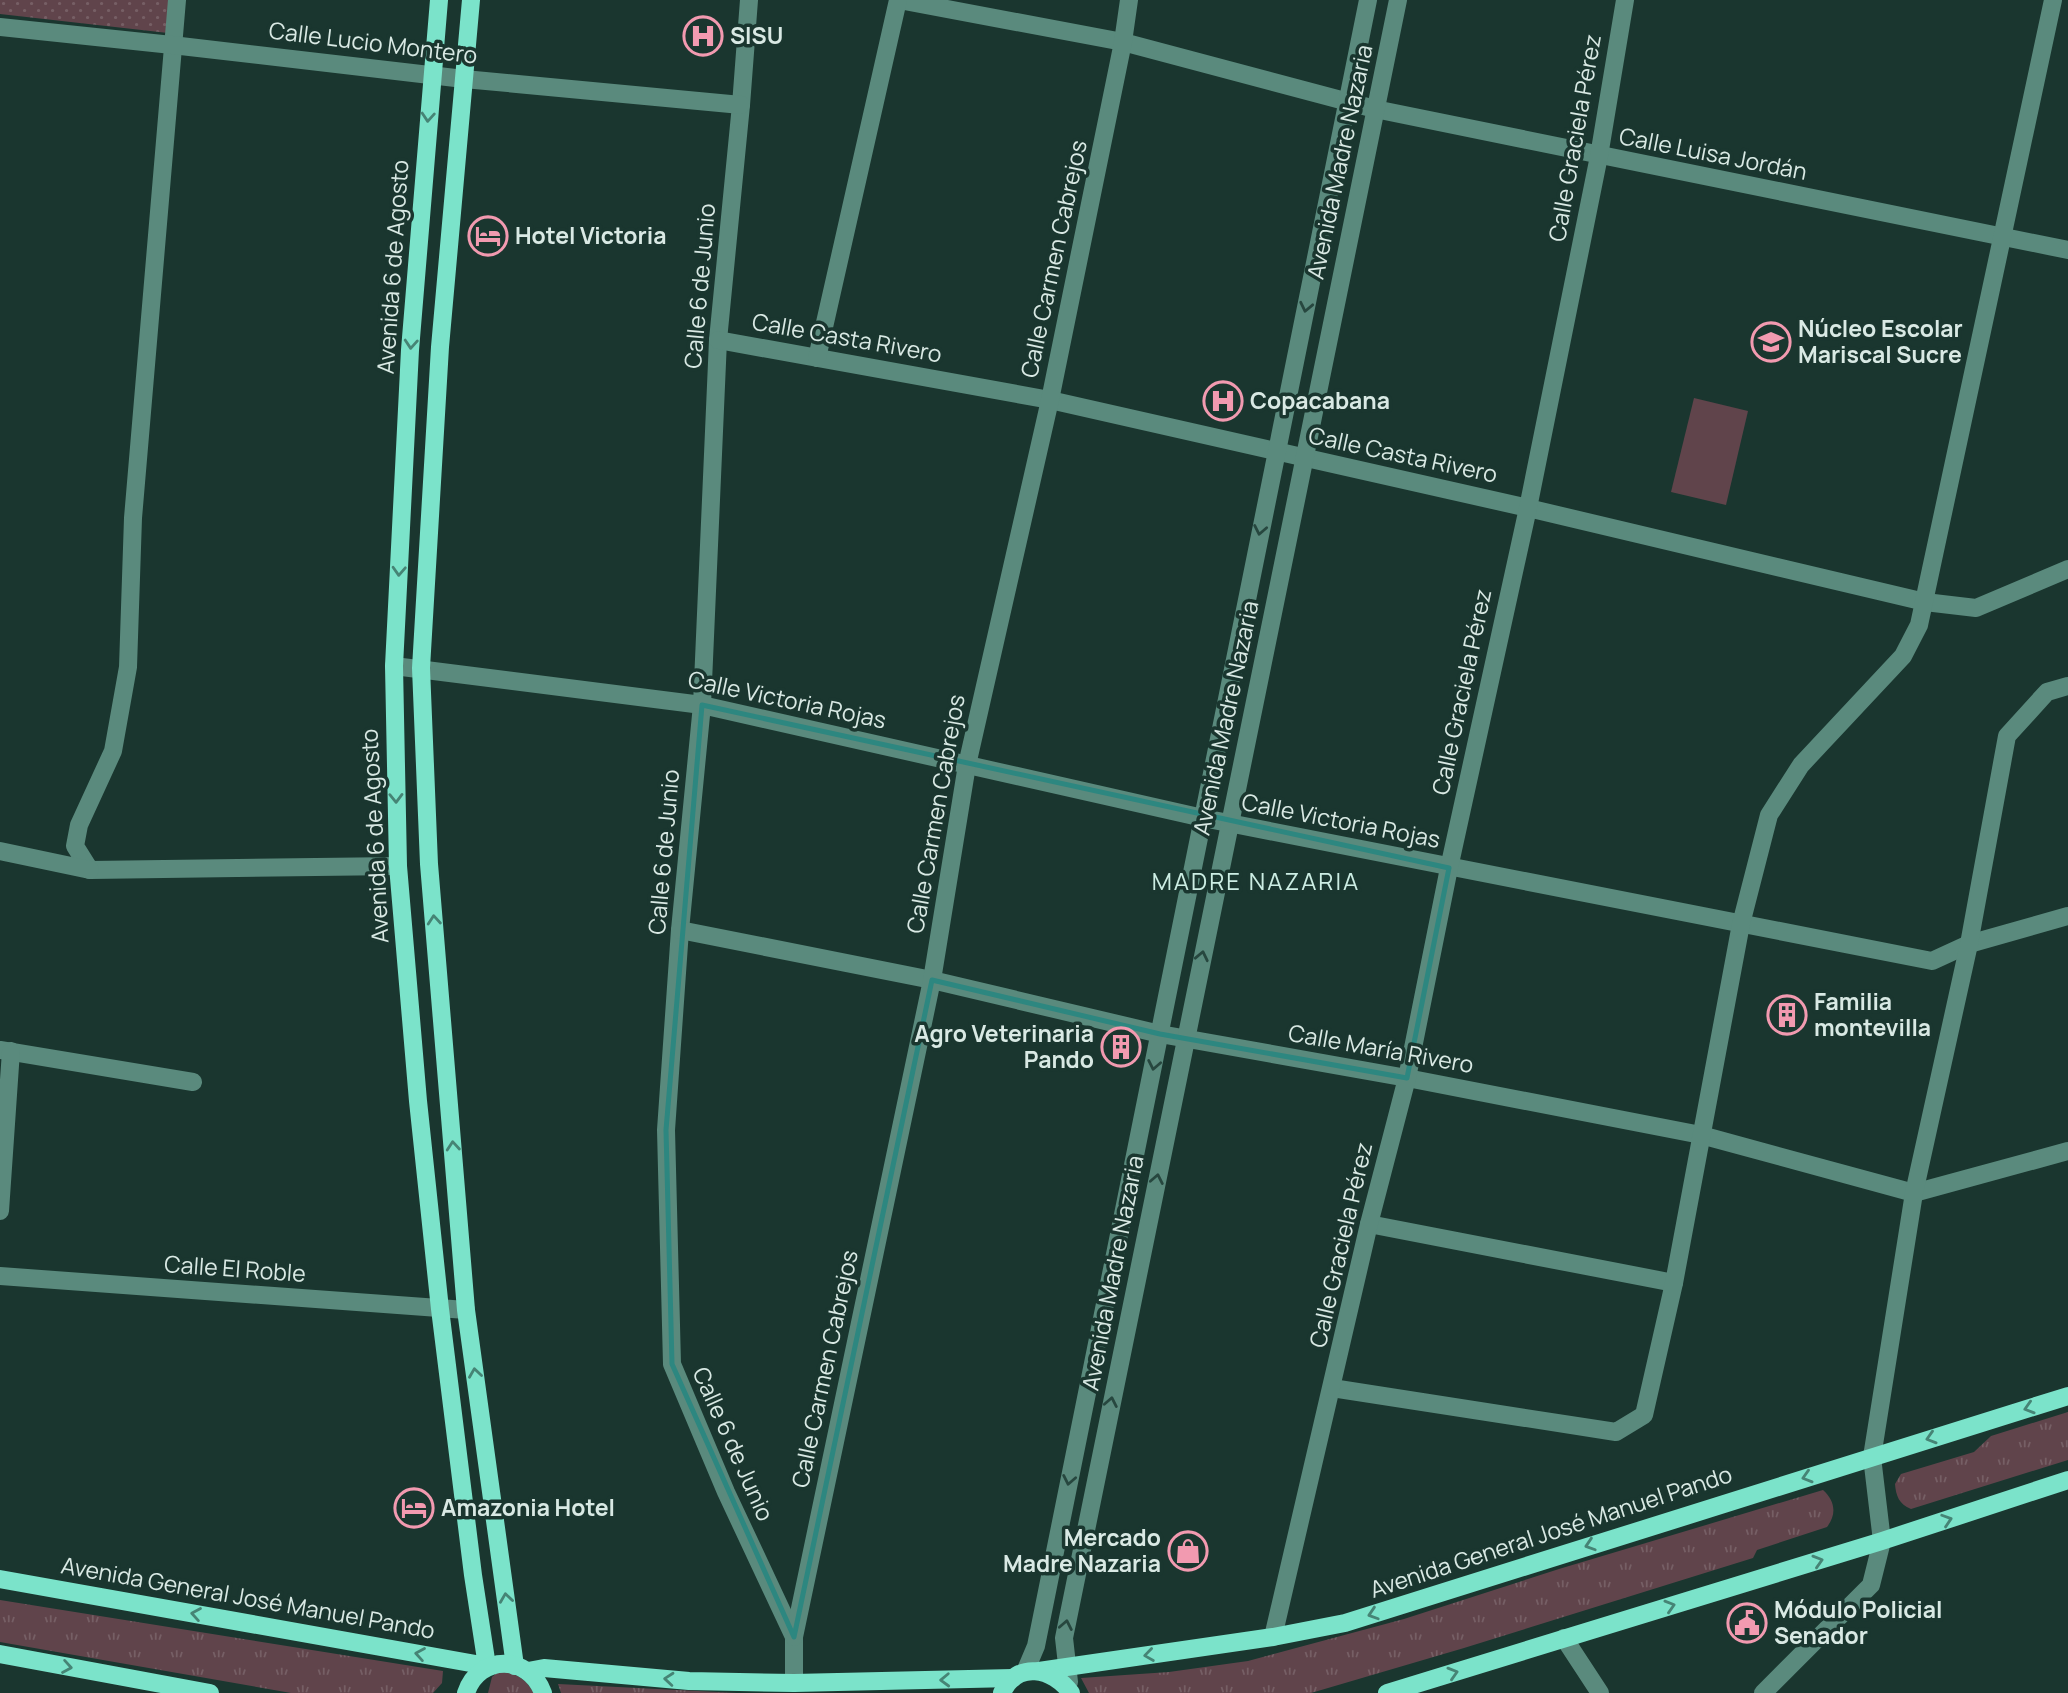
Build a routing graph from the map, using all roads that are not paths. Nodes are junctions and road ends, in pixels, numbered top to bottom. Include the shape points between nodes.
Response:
1 (177, 0) edge
2 (439, 0) edge
3 (471, 0) edge
4 (749, 0) edge
5 (899, 0) edge
6 (1129, 0) edge
7 (1368, 0) edge
8 (1398, 0) edge
9 (1625, 0) edge
10 (2053, 0) edge
11 (0, 27) edge
12 (1123, 42) junction
13 (172, 45) junction
14 (432, 75) junction
15 (464, 79) junction
16 (1348, 103) junction
17 (741, 105) junction
18 (1376, 109) junction
19 (1599, 156) junction
20 (2002, 236) junction
21 (2068, 250) edge
22 (718, 340) junction
23 (817, 358) junction
24 (1050, 400) junction
25 (1276, 452) junction
26 (1304, 458) junction
27 (1528, 508) junction
28 (2068, 569) edge
29 (1925, 601) junction
30 (394, 666) junction
31 (421, 668) junction
32 (2068, 686) edge
33 (702, 705) junction
34 (967, 765) junction
35 (1202, 818) junction
36 (1229, 824) junction
37 (0, 851) edge
38 (398, 866) junction
39 (1449, 868) junction
40 (90, 870) junction
41 (2068, 916) edge
42 (1741, 925) junction
43 (680, 930) junction
44 (1969, 944) junction
45 (932, 980) junction
46 (1160, 1034) junction
47 (1185, 1038) junction
48 (5, 1051) edge
49 (1407, 1078) junction
50 (193, 1082) dead end
51 (1701, 1135) junction
52 (2068, 1151) edge
53 (1914, 1193) junction
54 (0, 1211) edge
55 (1369, 1224) junction
56 (0, 1276) edge
57 (1674, 1283) junction
58 (440, 1309) junction
59 (467, 1310) junction
60 (1332, 1388) junction
61 (2068, 1396) edge
62 (1872, 1457) junction
63 (2068, 1480) edge
64 (1882, 1541) junction
65 (0, 1579) edge
66 (794, 1637) junction
67 (1273, 1637) junction
68 (1564, 1638) junction
69 (0, 1654) edge
70 (487, 1666) junction
71 (1068, 1667) junction
72 (522, 1669) junction
73 (1026, 1674) junction
74 (794, 1683) junction
75 (210, 1693) edge
76 (466, 1693) edge
77 (543, 1693) edge
78 (1002, 1693) edge
79 (1071, 1693) edge
80 (1388, 1693) edge
81 (1600, 1693) edge
82 (1763, 1693) edge

1 - 13 street
2 - 14 main road, Avenida 6 de Agosto
3 - 15 main road
4 - 17 street, Calle 6 de Junio
5 - 12 street, Calle Luisa Jordán
5 - 23 street
6 - 12 street, Calle Carmen Cabrejos
7 - 16 street, Avenida Madre Nazaria
8 - 18 street, Avenida Madre Nazaria
9 - 19 street, Calle Graciela Pérez
10 - 20 street
11 - 13 street, Calle Lucio Montero
12 - 16 street, Calle Luisa Jordán
12 - 24 street, Calle Carmen Cabrejos
13 - 14 street, Calle Lucio Montero
13 - 40 street via 133,518 128,667 113,751 79,825 75,846
14 - 15 street, Calle Lucio Montero
14 -> 30 main road, Avenida 6 de Agosto via 410,350
15 - 17 street, Calle Lucio Montero
15 - 31 main road via 440,346
16 - 18 street, Calle Luisa Jordán
16 -> 25 street, Avenida Madre Nazaria
17 - 22 street, Calle 6 de Junio
18 - 19 street, Calle Luisa Jordán
18 - 26 street, Avenida Madre Nazaria
19 - 20 street, Calle Luisa Jordán
19 - 27 street, Calle Graciela Pérez
20 - 21 street, Calle Luisa Jordán
20 - 29 street
22 - 23 street, Calle Casta Rivero
22 - 33 street, Calle 6 de Junio
23 - 24 street, Calle Casta Rivero
24 - 25 street, Calle Casta Rivero
24 - 34 street, Calle Carmen Cabrejos
25 - 26 street, Calle Casta Rivero
25 -> 35 street, Avenida Madre Nazaria
26 - 27 street, Calle Casta Rivero
26 - 36 street, Avenida Madre Nazaria
27 - 29 street, Calle Casta Rivero
27 - 39 street, Calle Graciela Pérez
28 - 29 street, Calle Casta Rivero via 1976,608
29 - 42 street via 1903,656 1801,765 1769,815
30 - 31 street, Calle Victoria Rojas
30 -> 38 main road, Avenida 6 de Agosto
31 - 33 street, Calle Victoria Rojas
59 -> 31 main road via 429,864
32 - 44 street via 2047,692 2007,736
33 - 34 street, Calle Victoria Rojas
33 - 43 street, Calle 6 de Junio
34 - 35 street, Calle Victoria Rojas
34 - 45 street, Calle Carmen Cabrejos
35 - 36 street, Calle Victoria Rojas
35 - 46 street, Avenida Madre Nazaria
36 - 39 street, Calle Victoria Rojas
47 -> 36 street, Avenida Madre Nazaria
37 - 40 street
38 - 40 street
38 - 58 main road, Avenida 6 de Agosto
39 - 42 street, Calle Victoria Rojas
39 - 49 street, Calle Graciela Pérez
41 - 44 street, Calle Victoria Rojas
42 - 44 street, Calle Victoria Rojas via 1932,961
42 - 51 street
43 - 45 street, Calle María Rivero
43 - 66 street, Calle 6 de Junio via 666,1130 672,1364
44 - 53 street
45 - 46 street, Calle María Rivero
45 - 66 street, Calle Carmen Cabrejos
46 - 47 street, Calle María Rivero
46 -> 73 street, Avenida Madre Nazaria via 1036,1646
47 - 49 street, Calle María Rivero
71 -> 47 street, Avenida Madre Nazaria via 1064,1637
48 - 50 street
48 - 54 street
49 - 51 street, Calle María Rivero
49 - 55 street, Calle Graciela Pérez
51 - 53 street, Calle María Rivero
51 - 57 street
52 - 53 street
53 - 62 street
55 - 57 street
55 - 60 street, Calle Graciela Pérez
56 - 58 street, Calle El Roble
57 - 60 street via 1644,1415 1616,1432
58 - 59 street, Calle El Roble
58 - 70 main road, Avenida 6 de Agosto
72 -> 59 main road
60 - 67 street, Calle Graciela Pérez
61 -> 62 main road, Avenida General José Manuel Pando
62 - 64 street
62 -> 67 main road, Avenida General José Manuel Pando via 1345,1623
64 -> 63 main road
68 -> 64 main road
64 - 82 street via 1871,1585
70 -> 65 main road, Avenida General José Manuel Pando
66 - 74 street, Calle 6 de Junio
67 -> 71 main road, Avenida General José Manuel Pando
80 -> 68 main road
68 - 81 street
69 -> 75 main road
70 - 72 main road, Avenida General José Manuel Pando
70 - 76 main road via 470,1682
71 - 73 main road, Avenida General José Manuel Pando
71 - 79 street, Avenida Madre Nazaria
74 -> 72 main road, Avenida General José Manuel Pando
72 - 77 main road
73 -> 74 main road, Avenida General José Manuel Pando
73 - 78 main road
73 - 79 main road via 1052,1674

